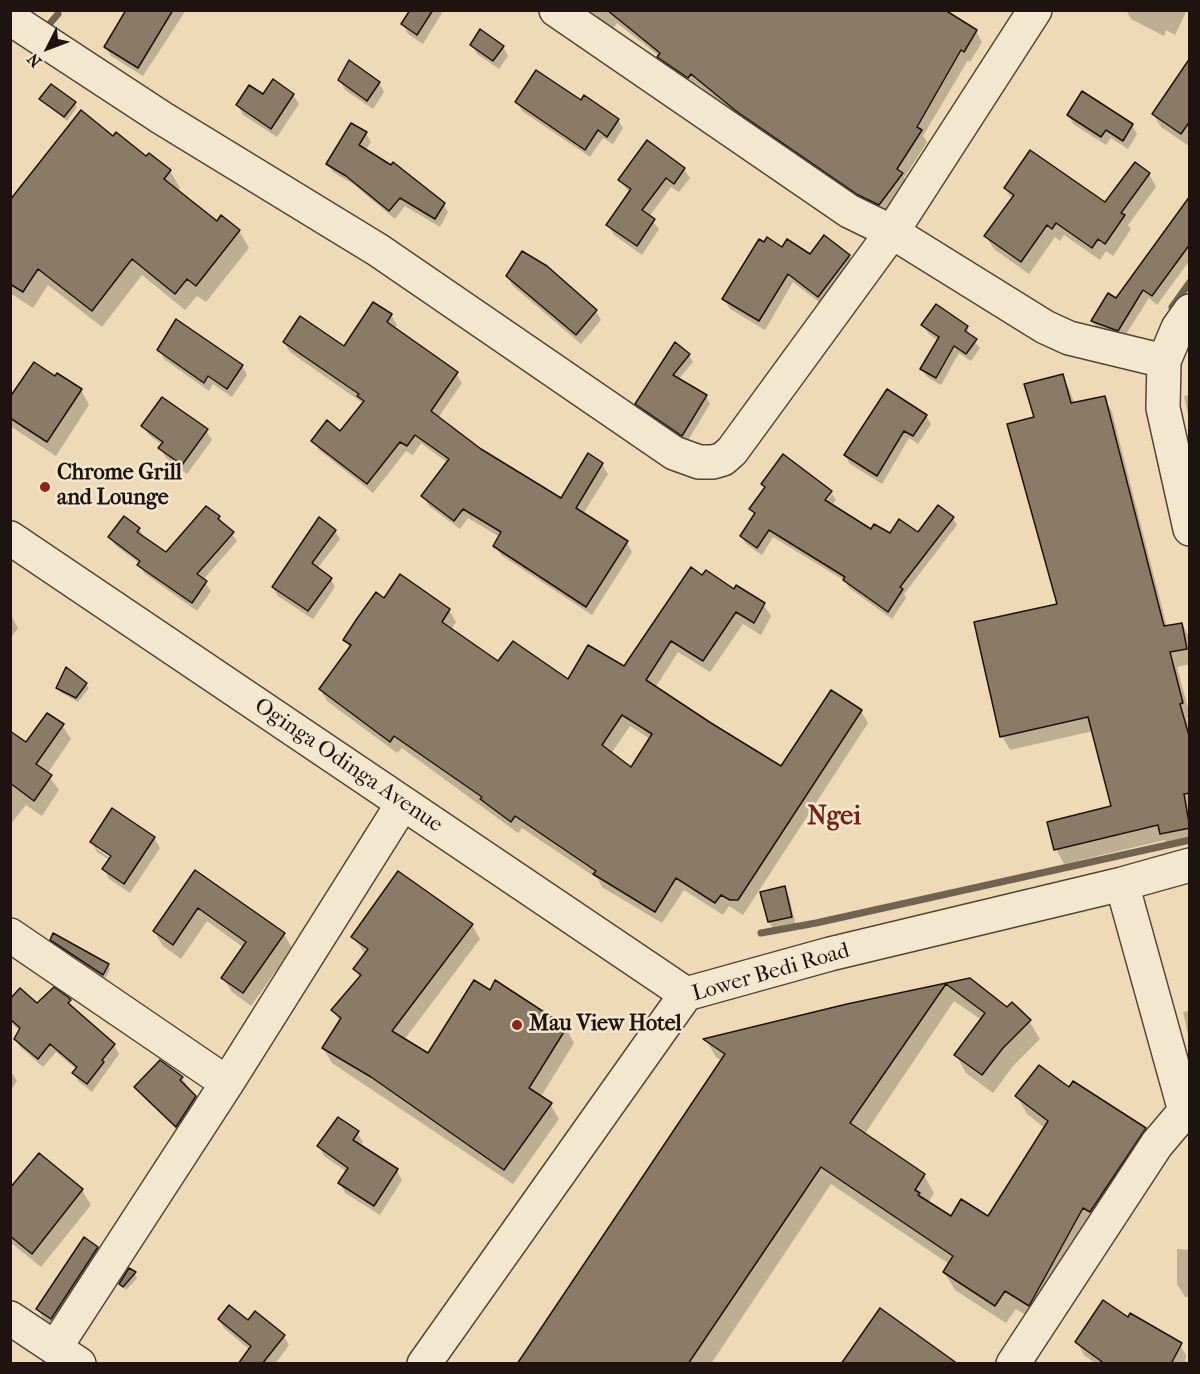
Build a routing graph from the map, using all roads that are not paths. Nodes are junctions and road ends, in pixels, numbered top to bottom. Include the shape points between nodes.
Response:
1 (556, 10) edge
2 (1035, 10) edge
3 (15, 19) edge
4 (892, 232) junction
5 (1190, 311) edge
6 (1164, 361) junction
7 (1190, 529) edge
8 (10, 538) edge
9 (403, 803) junction
10 (1190, 865) edge
11 (1122, 884) junction
12 (10, 935) edge
13 (686, 994) junction
14 (227, 1083) junction
15 (1187, 1110) edge
16 (10, 1318) edge
17 (67, 1356) edge
18 (424, 1364) edge
19 (1013, 1364) edge

1 - 4 street via 849,211
2 - 4 street
3 - 4 street via 162,118 378,250 675,453 699,462 723,459 732,451
4 - 6 street via 1045,327 1069,338
5 - 6 street
6 - 7 street via 1163,408
8 - 9 street, Oginga Odinga Avenue
9 - 13 street, Oginga Odinga Avenue
9 - 14 street
10 - 11 street, Lower Bedi Road
11 - 13 street, Lower Bedi Road via 830,954
11 - 15 street
12 - 14 street
13 - 18 street, Lower Bedi Road
14 - 17 street
15 - 19 street via 1157,1144
16 - 17 street

